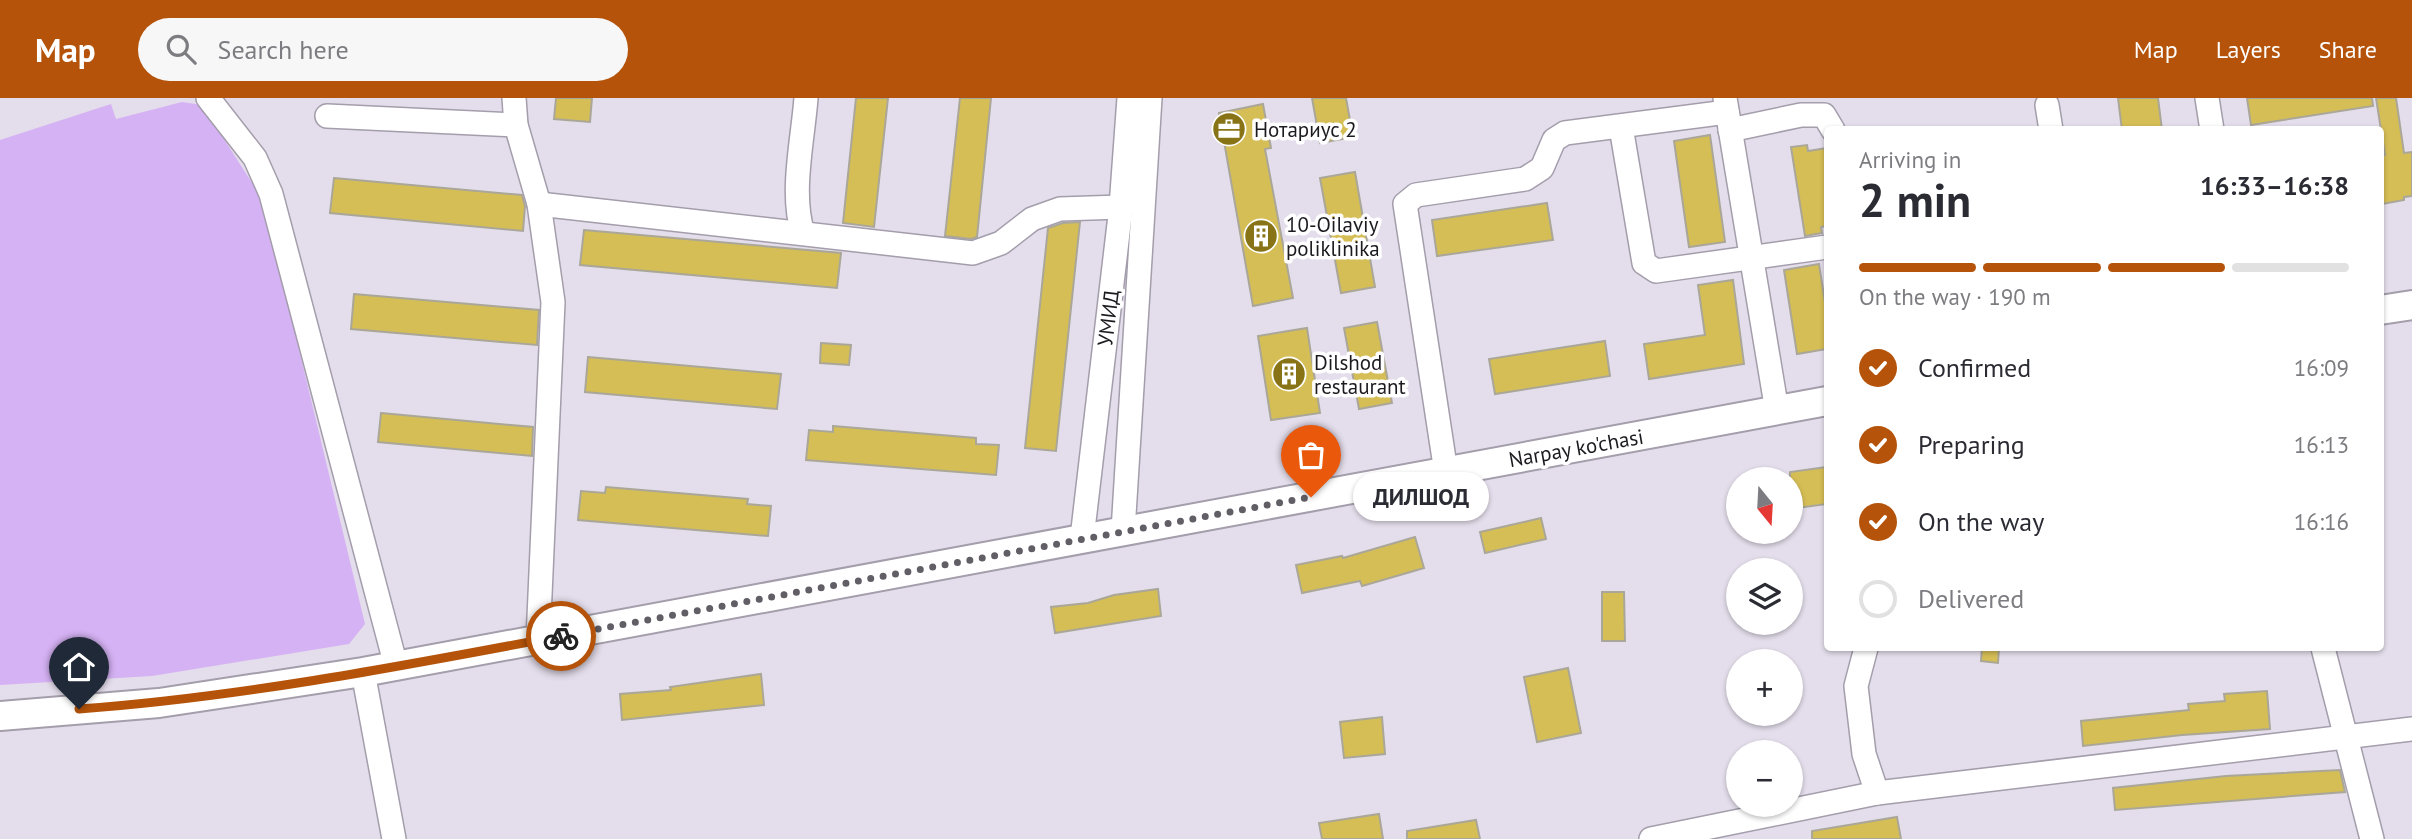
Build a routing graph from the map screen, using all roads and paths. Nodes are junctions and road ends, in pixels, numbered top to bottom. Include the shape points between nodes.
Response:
1 (208, 98) edge
2 (514, 98) edge
3 (806, 98) edge
4 (1129, 98) edge
5 (1150, 98) edge
6 (2207, 98) edge
7 (2047, 105) dead end
8 (1727, 113) edge
9 (327, 116) dead end
10 (516, 125) junction
11 (1831, 126) edge
12 (2050, 126) edge
13 (2211, 126) edge
14 (1621, 127) junction
15 (539, 204) junction
16 (1121, 207) junction
17 (803, 233) junction
18 (1824, 247) edge
19 (1750, 258) junction
20 (2412, 305) edge
21 (2384, 313) edge
22 (1824, 402) edge
23 (1777, 411) junction
24 (1446, 472) junction
25 (1123, 531) junction
26 (1082, 538) junction
27 (538, 640) junction
28 (1865, 651) edge
29 (2324, 651) edge
30 (396, 666) junction
31 (363, 672) junction
32 (0, 716) edge
33 (2412, 729) edge
34 (2347, 737) junction
35 (1877, 793) junction
36 (1692, 835) edge
37 (394, 839) edge
38 (1651, 839) edge
39 (2372, 839) edge

1 - 30 street via 255,158 271,194
2 - 10 street
3 - 17 street via 797,198
4 - 16 street, УМИД
5 - 25 street, УМИД
6 - 13 street
7 - 12 street
8 - 11 street via 1825,115
8 - 14 street
8 - 19 street
9 - 10 street
10 - 15 street
14 - 19 street via 1644,262 1656,271
14 - 24 street via 1565,133 1554,139 1542,168 1525,179 1416,195 1405,204
15 - 17 street
15 - 27 street via 552,302
16 - 17 street via 1060,209 1032,219 1001,243 973,253
16 - 26 street, УМИД
18 - 19 street
19 - 23 street
20 - 21 main road
22 - 23 main road, Narpay ko'chasi
23 - 24 main road, Narpay ko'chasi
24 - 25 main road, Narpay ko'chasi
25 - 26 main road, Narpay ko'chasi
26 - 27 main road, Narpay ko'chasi
27 - 30 main road, Narpay ko'chasi
28 - 35 street via 1856,686 1864,754
29 - 34 street
30 - 31 main road, Narpay ko'chasi
31 - 32 main road, Narpay ko'chasi via 159,703
31 - 37 street
33 - 34 street
34 - 35 street
34 - 39 street
35 - 36 street
36 - 38 street

